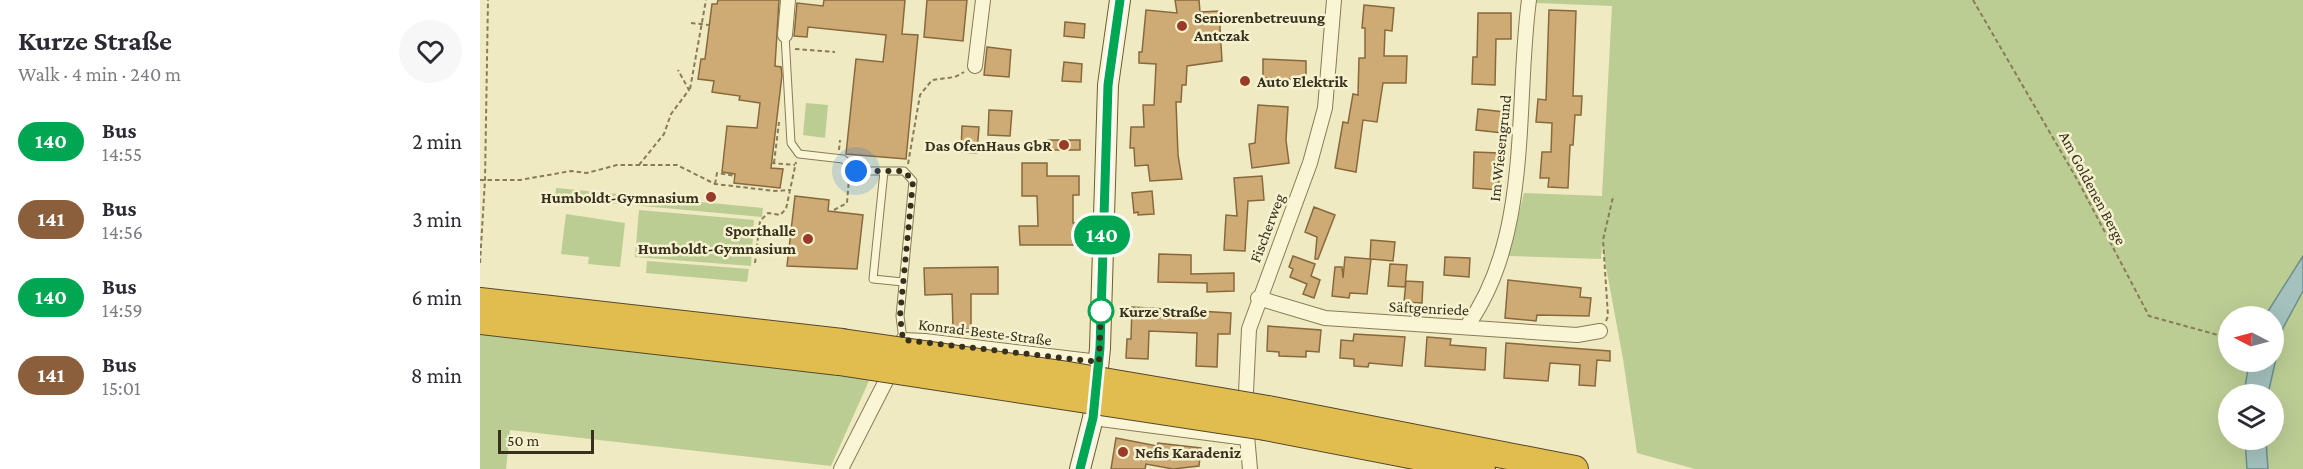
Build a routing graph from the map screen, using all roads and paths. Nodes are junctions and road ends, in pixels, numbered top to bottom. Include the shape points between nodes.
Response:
1 (488, 0) edge
2 (706, 0) edge
3 (788, 0) edge
4 (983, 0) edge
5 (1120, 0) edge
6 (1334, 0) edge
7 (1529, 0) edge
8 (1973, 0) edge
9 (691, 22) dead end
10 (701, 23) junction
11 (709, 25) dead end
12 (785, 35) joint
13 (798, 49) dead end
14 (835, 52) dead end
15 (975, 66) joint
16 (678, 69) dead end
17 (689, 90) junction
18 (780, 118) dead end
19 (799, 154) junction
20 (639, 165) junction
21 (795, 165) junction
22 (850, 166) junction
23 (884, 171) junction
24 (904, 171) junction
25 (735, 176) dead end
26 (480, 180) edge
27 (485, 180) junction
28 (715, 184) junction
29 (791, 190) junction
30 (1613, 197) dead end
31 (834, 210) dead end
32 (480, 263) edge
33 (755, 263) dead end
34 (903, 282) junction
35 (1258, 297) junction
36 (482, 311) edge
37 (1467, 326) junction
38 (1600, 331) joint
39 (2218, 335) edge
40 (903, 340) junction
41 (1099, 362) junction
42 (1093, 418) junction
43 (1260, 425) junction
44 (841, 469) edge
45 (1080, 469) edge
46 (1251, 469) edge
47 (1482, 469) edge
48 (1575, 469) edge

1 - 27 path
2 - 10 path
3 - 12 street
4 - 15 street
5 - 41 street via 1108,85
6 - 35 street, Fischerweg via 1325,108 1310,163
7 - 37 street, Im Wiesengrund via 1515,186 1493,277
8 - 39 path, Am Goldenen Berge via 2078,181 2149,316
9 - 10 path
10 - 11 path
10 - 17 path
12 - 19 lane via 791,143
13 - 14 path
15 - 24 path via 955,77 932,80 920,95 909,164
16 - 17 path
17 - 20 path via 671,114 664,134
18 - 21 path via 773,163
19 - 21 path
19 - 22 lane via 843,159
20 - 27 path via 520,180
20 - 28 path via 677,165
21 - 29 path
22 - 23 lane via 856,171
22 - 31 path via 847,203
23 - 24 lane
23 - 34 lane via 873,279
24 - 34 lane via 913,181
25 - 28 path via 717,173
26 - 27 path
27 - 32 path
28 - 29 path
29 - 33 path via 786,209 780,215 768,213 760,221
30 - 38 path via 1603,240 1608,316
34 - 40 lane
35 - 37 street, Säftgenriede via 1325,318
35 - 43 street, Fischerweg via 1249,329 1245,383
36 - 43 highway, bridge via 1097,380
37 - 38 street, Säftgenriede via 1577,334
40 - 41 street, Konrad-Beste-Straße
40 - 44 street, Konrad-Beste-Straße
41 - 42 street
42 - 43 street
42 - 45 street
43 - 46 street, Fischerweg
43 - 47 highway
43 - 48 highway

